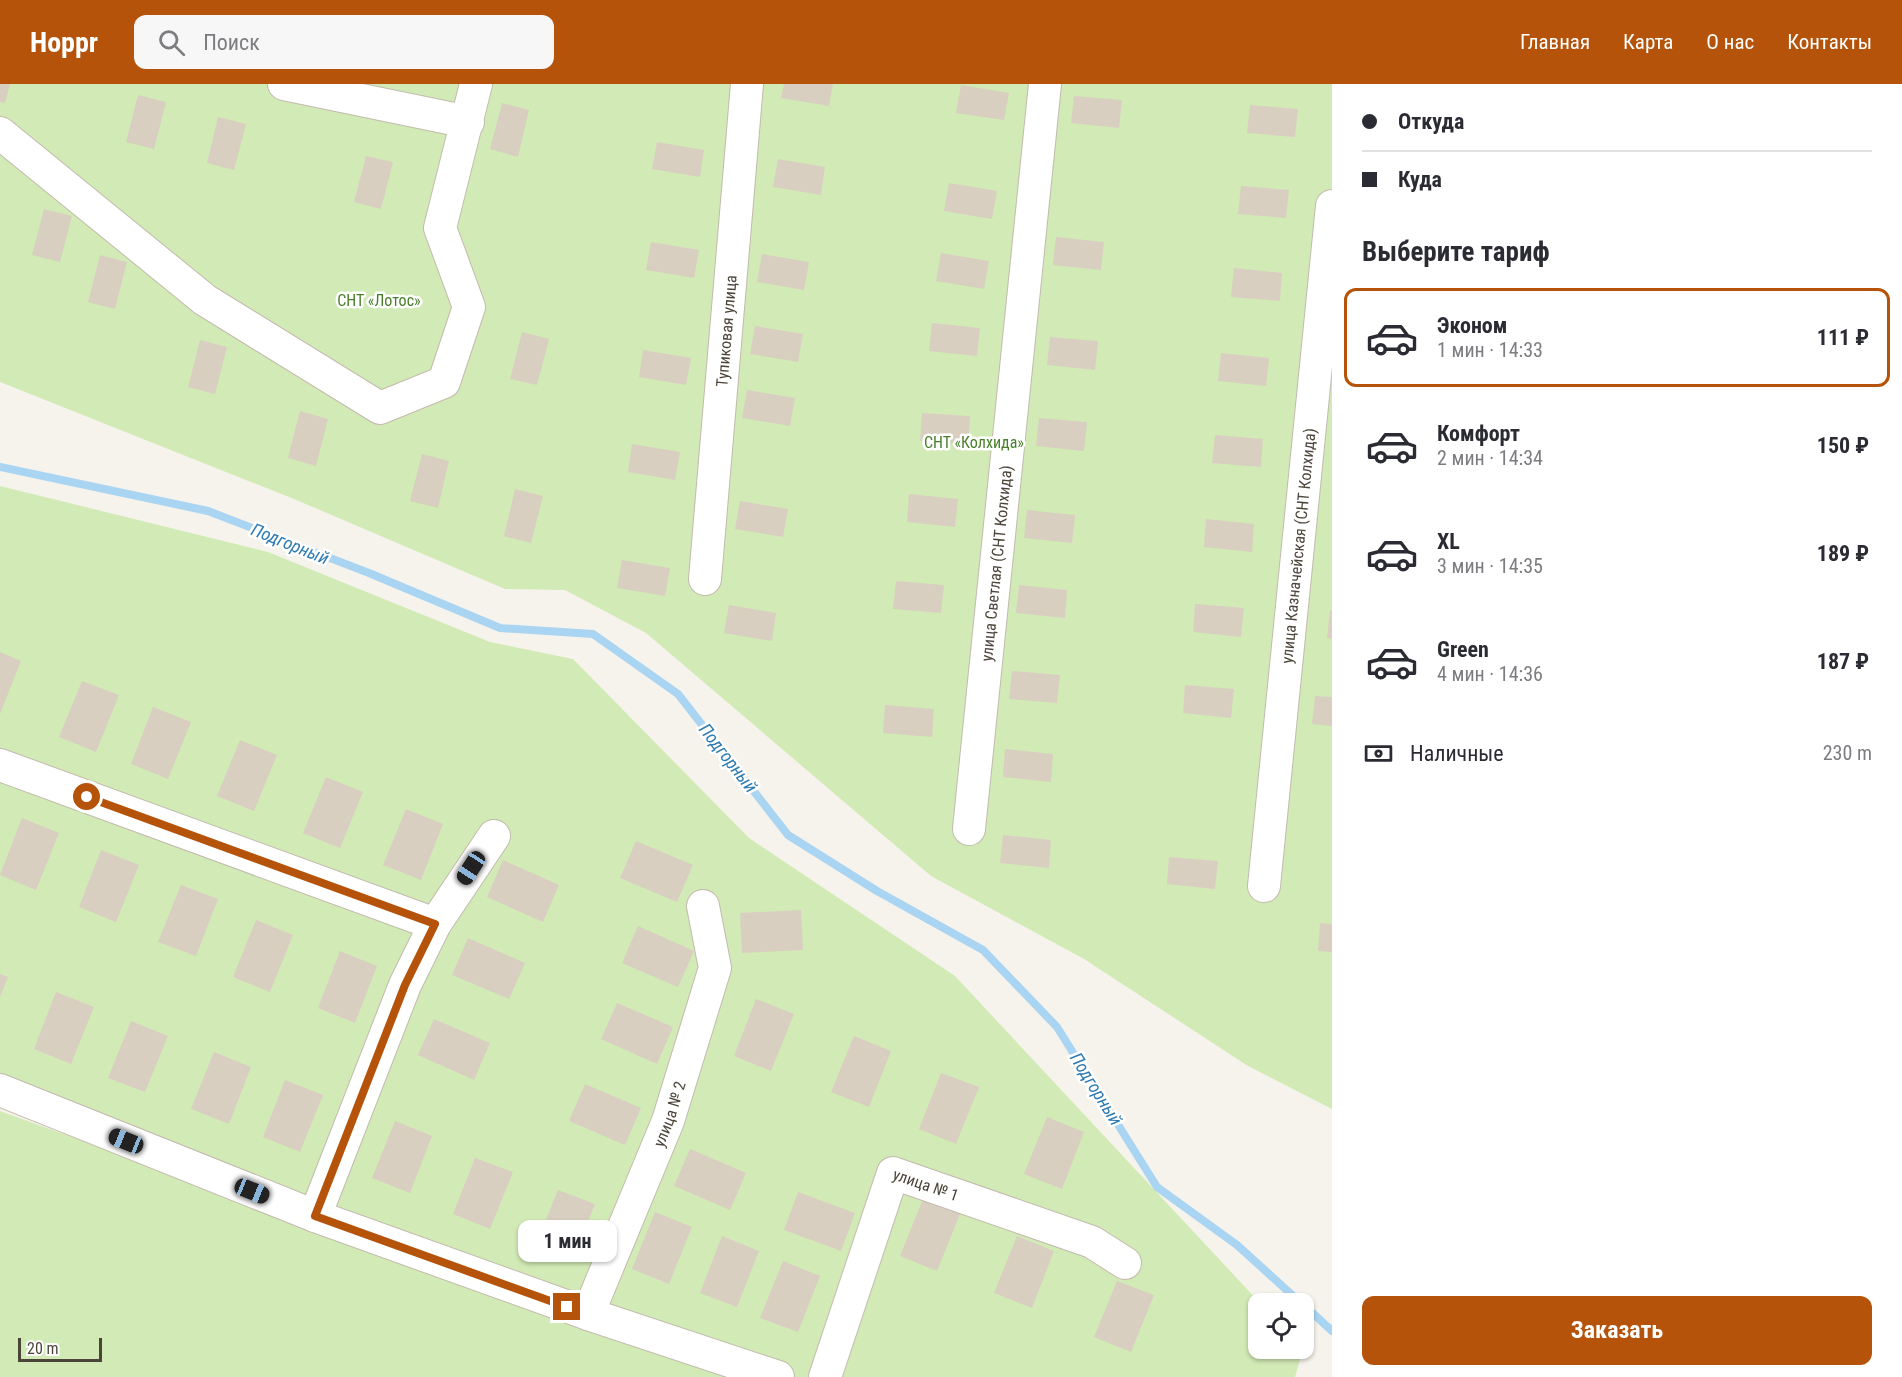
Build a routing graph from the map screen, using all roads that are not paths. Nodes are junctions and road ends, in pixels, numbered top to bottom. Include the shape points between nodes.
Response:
1 (284, 84) edge
2 (476, 84) edge
3 (747, 84) edge
4 (1046, 84) edge
5 (468, 122) junction
6 (0, 133) edge
7 (1332, 206) edge
8 (705, 579) dead end
9 (0, 765) edge
10 (969, 829) dead end
11 (494, 836) dead end
12 (1264, 886) dead end
13 (703, 906) dead end
14 (435, 924) junction
15 (0, 1090) edge
16 (315, 1216) junction
17 (1125, 1263) dead end
18 (588, 1314) junction
19 (778, 1377) edge
20 (825, 1377) edge

1 - 5 street
2 - 5 street
3 - 8 street, Тупиковая улица
4 - 10 street, улица Светлая (СНТ Колхида)
5 - 6 street via 440,228 469,307 444,382 380,408 205,300
7 - 12 street, улица Казначейская (СНТ Колхида)
9 - 14 street
11 - 14 street
13 - 18 street, улица № 2 via 715,968 668,1121
14 - 16 street via 405,985
15 - 16 street
16 - 18 street
17 - 20 street, улица № 1 via 1092,1242 893,1173
18 - 19 street

